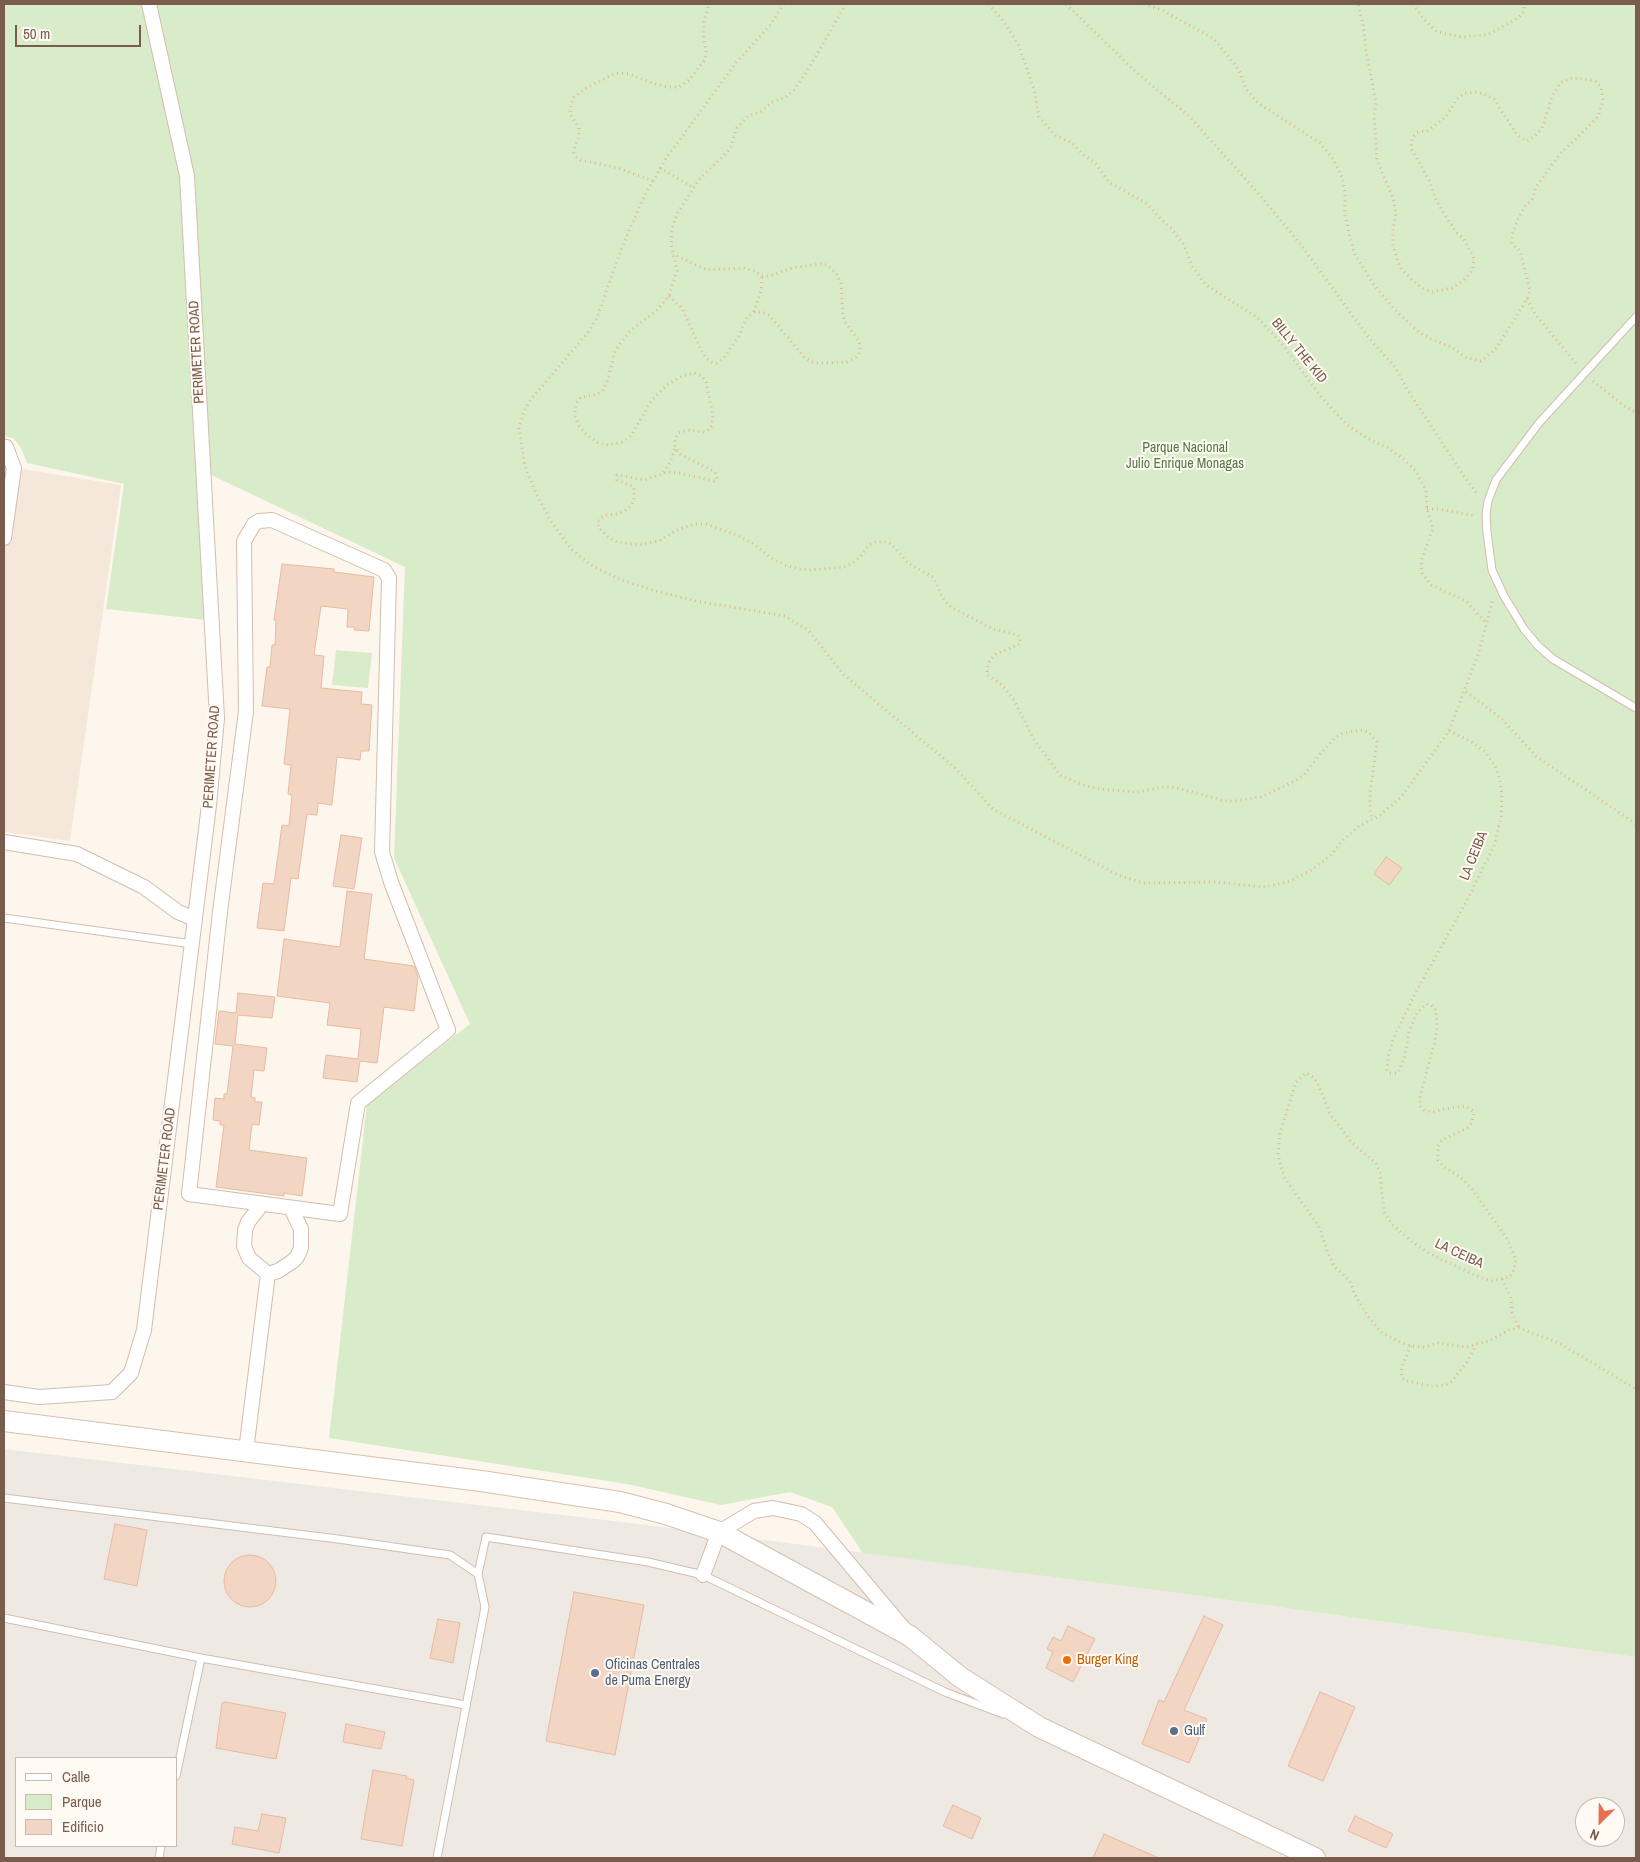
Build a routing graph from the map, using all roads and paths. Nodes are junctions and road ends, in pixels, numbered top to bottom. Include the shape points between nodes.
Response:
1 (148, 4) edge
2 (710, 4) edge
3 (784, 4) edge
4 (846, 4) edge
5 (989, 4) edge
6 (1066, 4) edge
7 (1144, 4) edge
8 (1358, 4) edge
9 (1413, 4) edge
10 (1524, 4) edge
11 (660, 168) junction
12 (653, 181) junction
13 (694, 188) junction
14 (673, 254) junction
15 (762, 276) junction
16 (669, 296) junction
17 (1527, 299) junction
18 (754, 312) junction
19 (1636, 317) edge
20 (1584, 374) junction
21 (1636, 413) edge
22 (4, 447) edge
23 (675, 447) junction
24 (663, 473) junction
25 (1487, 508) junction
26 (1427, 509) junction
27 (1486, 518) junction
28 (4, 538) edge
29 (1499, 584) junction
30 (1486, 623) junction
31 (1466, 692) junction
32 (1636, 708) edge
33 (1450, 731) junction
34 (1372, 818) junction
35 (1636, 824) edge
36 (4, 842) edge
37 (4, 918) edge
38 (195, 919) junction
39 (192, 944) junction
40 (262, 1204) junction
41 (291, 1208) junction
42 (268, 1274) junction
43 (1502, 1279) junction
44 (1520, 1328) junction
45 (1476, 1345) junction
46 (1411, 1346) junction
47 (1636, 1389) edge
48 (4, 1392) edge
49 (4, 1421) edge
50 (246, 1451) junction
51 (4, 1498) edge
52 (719, 1532) junction
53 (478, 1574) junction
54 (703, 1574) junction
55 (4, 1618) edge
56 (910, 1636) junction
57 (201, 1658) junction
58 (466, 1705) junction
59 (1039, 1728) junction
60 (178, 1767) edge
61 (437, 1858) edge
62 (1314, 1858) edge

1 - 38 street, PERIMETER ROAD via 187,176 217,718
2 - 12 path via 704,22 705,60 688,81 679,87 668,87 616,73 586,88 574,97 571,104 570,114 579,128 574,149 577,157
3 - 11 path via 735,64
4 - 13 path via 794,90 762,111 748,116 737,128 730,150
5 - 26 path, BILLY THE KID via 1018,44 1034,89 1039,117 1055,135 1072,142 1096,164 1109,182 1147,204 1184,245 1192,266 1206,285 1258,318 1346,424 1388,448 1415,470 1426,490
6 - 25 path via 1137,73 1189,116 1258,193 1395,367 1407,390
7 - 17 path via 1162,10 1214,39 1240,70 1246,89 1258,103 1320,143 1342,177 1345,216 1354,253 1397,312 1419,332 1465,357 1481,361 1495,350
8 - 17 path via 1376,103 1377,160 1394,198 1393,246 1400,267 1417,284 1432,292 1452,288 1463,281 1472,271 1474,259 1436,200 1412,150 1414,136 1446,117 1456,100 1466,93 1477,92 1494,99 1517,135 1526,141 1542,128 1560,83 1572,78 1584,79 1595,81 1601,87 1603,101 1598,116 1560,154 1536,187 1532,200 1524,207 1512,234 1512,244 1520,252 1527,274 1530,290
9 - 10 path via 1437,32 1462,37 1495,31 1518,18 1524,12
11 - 12 path
11 - 13 path
12 - 34 path via 619,255 597,318 529,402 519,428 526,466 536,493 571,549 591,565 636,585 696,601 785,616 808,630 844,675 954,767 993,809 1118,876 1144,883 1214,882 1265,886 1290,881 1330,856 1343,840
13 - 14 path via 677,214 672,229
14 - 15 path via 707,270 743,268
14 - 16 path via 677,271
15 - 18 path
15 - 18 path via 821,264 832,268 840,282 843,316 859,341 858,356 847,362 815,363 805,358 769,315
16 - 18 path via 682,308 706,358 713,363 724,358 747,317
16 - 23 path via 621,342 603,390 578,400 575,415 579,426 592,439 609,445 622,442 631,436 651,401 667,385 682,376 699,374 706,382 712,426 706,432 688,430 678,433
17 - 20 path via 1535,314
19 - 20 lane
20 - 21 path
20 - 25 lane via 1539,423 1496,480
22 - 28 street via 14,468
23 - 24 path
23 - 24 path via 680,454 715,472 717,479
24 - 34 path via 645,480 616,475 617,480 634,487 634,500 623,512 601,518 598,524 609,538 639,545 659,541 694,524 706,524 754,544 785,565 810,570 844,567 857,560 869,545 888,542 908,562 933,577 951,607 993,629 1018,635 1020,644 991,658 987,675 1002,685 1014,700 1033,738 1060,775 1100,789 1136,792 1177,788 1235,801 1261,797 1295,781 1336,737 1362,730 1377,742 1370,793
25 - 27 lane
26 - 27 path
26 - 30 path, BILLY THE KID via 1433,528 1421,561 1422,574 1431,585 1466,601
27 - 29 lane via 1492,570
29 - 30 path
29 - 32 lane via 1524,629 1538,646 1553,659
30 - 31 path
31 - 33 path
31 - 35 path via 1501,718 1536,756
33 - 34 path via 1401,796 1379,816
33 - 43 path, LA CEIBA via 1470,741 1494,764 1500,776 1501,816 1494,846 1393,1039 1387,1070 1398,1073 1417,1013 1426,1004 1431,1005 1436,1010 1436,1041 1420,1106 1432,1112 1465,1106 1474,1112 1467,1128 1442,1140 1438,1146 1438,1160 1470,1188 1506,1237 1516,1259 1513,1273
36 - 38 street via 77,854 144,887 178,912
37 - 39 lane
38 - 39 street, PERIMETER ROAD
39 - 48 street, PERIMETER ROAD via 144,1330 131,1373 112,1392 39,1397
40 - 41 street
40 - 41 street via 189,1194 246,712 244,541 254,524 272,520 384,570 389,578 382,852 448,1030 358,1104 340,1214
40 - 42 street via 244,1230 244,1246 249,1258
41 - 42 street via 302,1229 301,1248 293,1262
42 - 50 street
43 - 44 path
43 - 46 path, LA CEIBA via 1491,1281 1453,1266 1412,1242 1390,1223 1384,1212 1376,1163 1352,1143 1330,1114 1313,1077 1306,1073 1301,1076 1296,1082 1280,1133 1278,1156 1284,1177 1318,1225 1334,1266 1350,1281 1367,1315 1381,1332
44 - 45 path, LA CEIBA
44 - 47 path via 1558,1343
45 - 46 path, LA CEIBA via 1466,1347 1437,1343 1425,1347
45 - 46 path via 1452,1381 1446,1385 1431,1386 1402,1378 1402,1366
49 - 50 street
50 - 52 street via 620,1502
51 - 53 lane via 450,1555
52 - 54 street
52 - 56 street
52 - 56 street via 754,1511 773,1508 801,1514 815,1523
53 - 54 lane via 486,1537 648,1562
53 - 58 lane via 485,1608
54 - 59 lane via 945,1692
55 - 57 lane
56 - 59 street via 960,1677
57 - 58 lane
57 - 60 lane
58 - 61 lane
59 - 62 street

